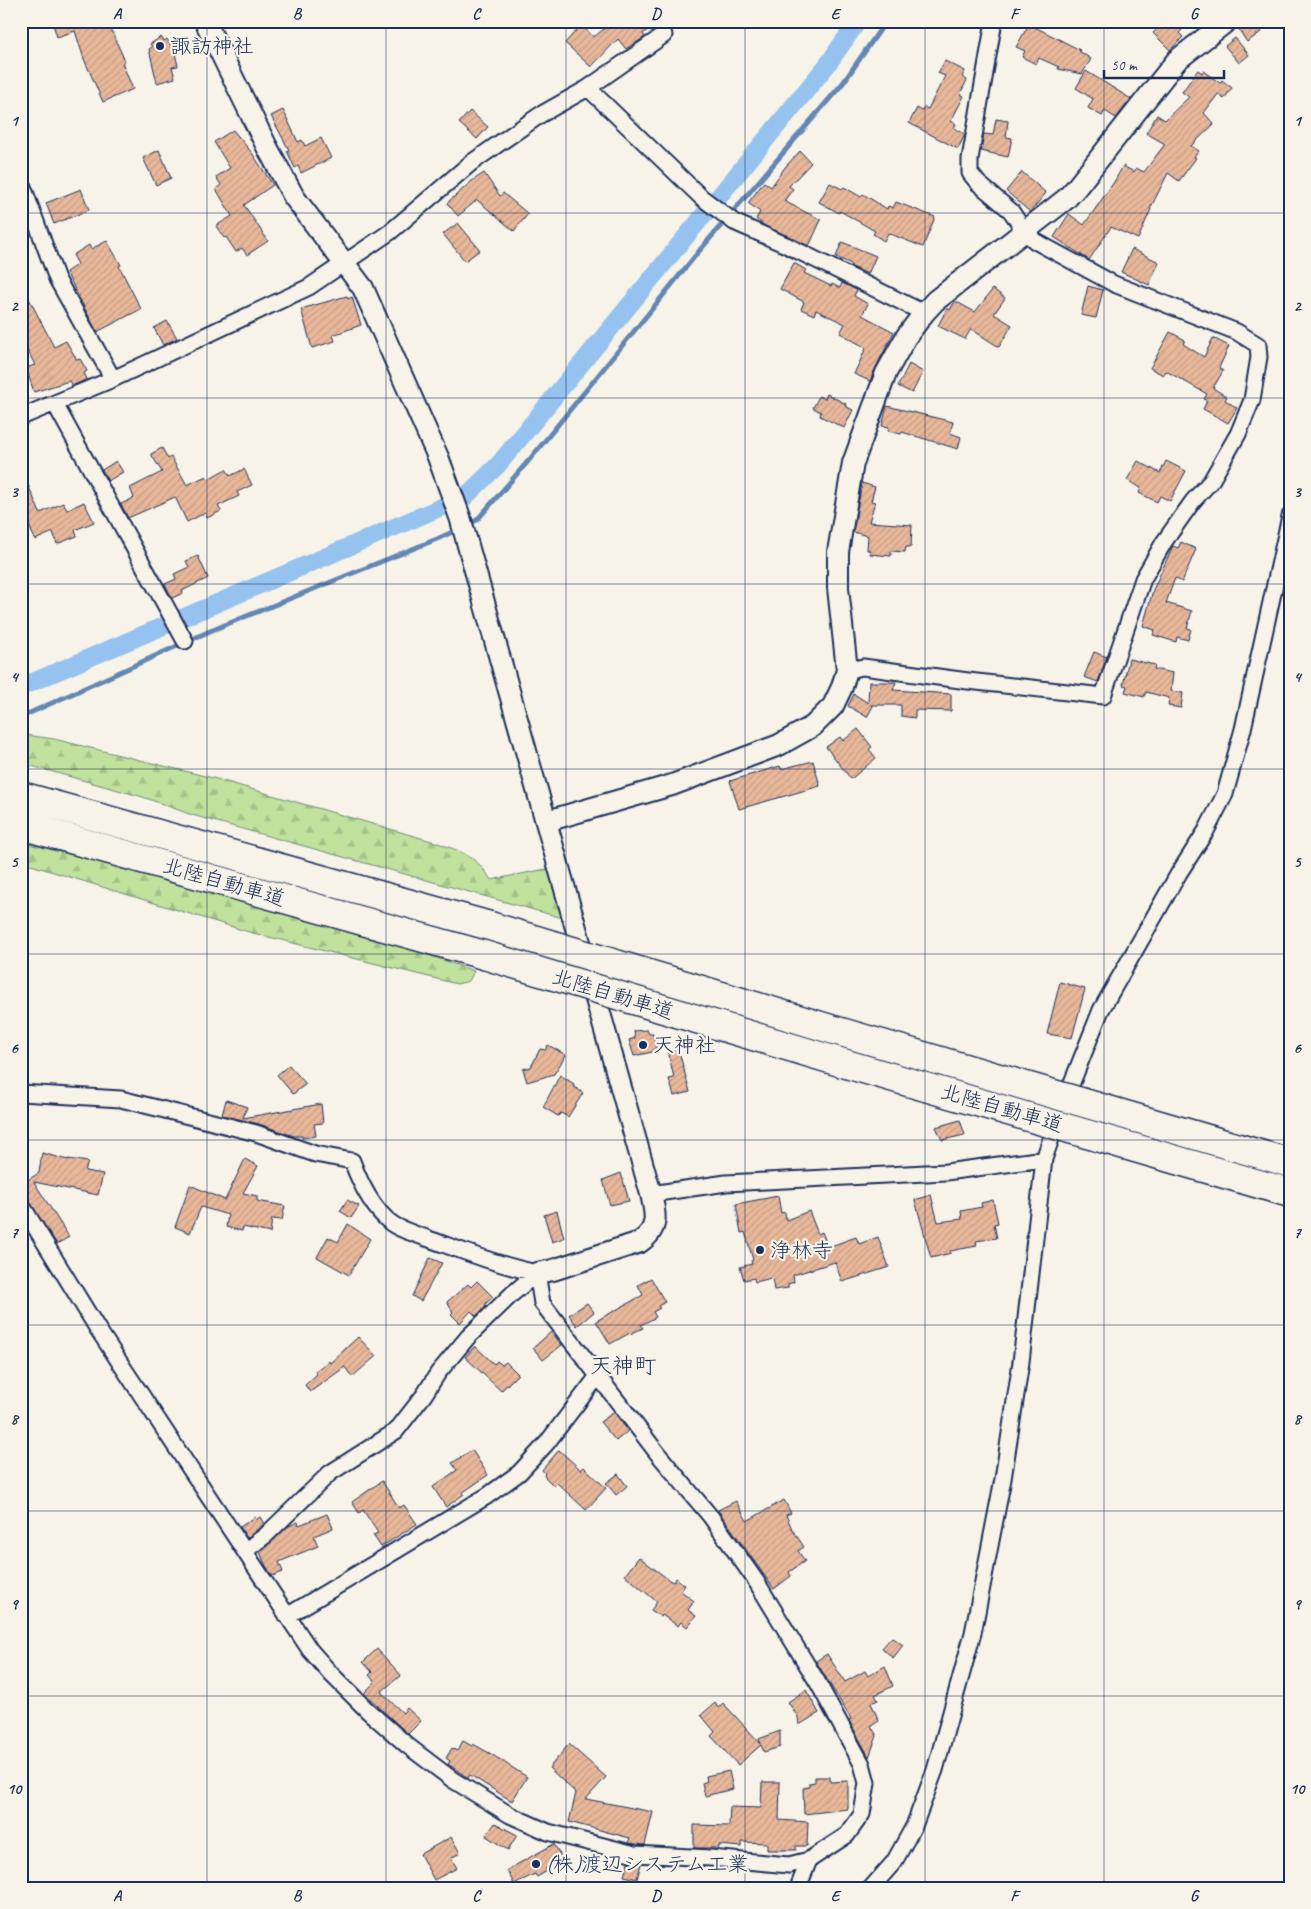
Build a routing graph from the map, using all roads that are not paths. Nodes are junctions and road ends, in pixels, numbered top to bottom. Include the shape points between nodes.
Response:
1 (204, 21) edge
2 (994, 21) edge
3 (1227, 21) edge
4 (664, 35) dead end
5 (588, 88) junction
6 (23, 192) edge
7 (1024, 232) junction
8 (345, 264) junction
9 (924, 312) junction
10 (113, 379) junction
11 (55, 404) junction
12 (21, 418) edge
13 (1290, 516) edge
14 (185, 641) dead end
15 (847, 670) junction
16 (21, 796) edge
17 (547, 821) junction
18 (21, 825) edge
19 (21, 1093) edge
20 (1044, 1159) junction
21 (1290, 1163) edge
22 (1290, 1193) edge
23 (651, 1194) junction
24 (21, 1204) edge
25 (537, 1274) junction
26 (598, 1376) junction
27 (245, 1551) junction
28 (287, 1616) junction
29 (808, 1860) junction
30 (798, 1888) edge
31 (871, 1888) edge

1 - 8 street via 294,197
2 - 7 street via 970,173 1011,211
3 - 7 street via 1177,60 1076,188
4 - 5 street
5 - 8 street via 540,115 471,163 390,232
5 - 9 street via 701,197 734,222
6 - 10 street via 57,280
7 - 9 street
7 - 15 street via 1034,241 1114,284 1237,332 1258,345 1252,400 1238,434 1211,481 1164,542 1143,579 1103,696 863,667
8 - 10 street via 309,288
8 - 17 street via 363,288 438,457 460,517
9 - 15 street via 886,372 853,463 838,552 838,588
10 - 11 street
11 - 12 street
11 - 14 street
13 - 20 street via 1243,729 1225,794 1102,1010
15 - 17 street via 833,706 813,726 779,745 672,784
16 - 21 highway, 北陸自動車道, bridge via 490,926
17 - 23 street
18 - 22 highway, 北陸自動車道, bridge via 484,956
19 - 25 street via 121,1099 256,1133 315,1154 352,1161 358,1179 391,1224 465,1254
20 - 23 street via 946,1172 726,1184
20 - 31 street via 1021,1362 1003,1479 973,1633 935,1770 914,1826 894,1862
23 - 25 street via 654,1229 640,1242
24 - 27 street via 99,1331
25 - 26 street via 542,1303
25 - 27 street via 468,1337 396,1431 330,1473
26 - 28 street via 519,1474
26 - 29 street via 711,1517 756,1581 818,1683 862,1764 868,1783 862,1814 847,1835
27 - 28 street
28 - 29 street via 310,1650 374,1716 453,1780 510,1815 548,1832 635,1854 789,1866
29 - 30 street

